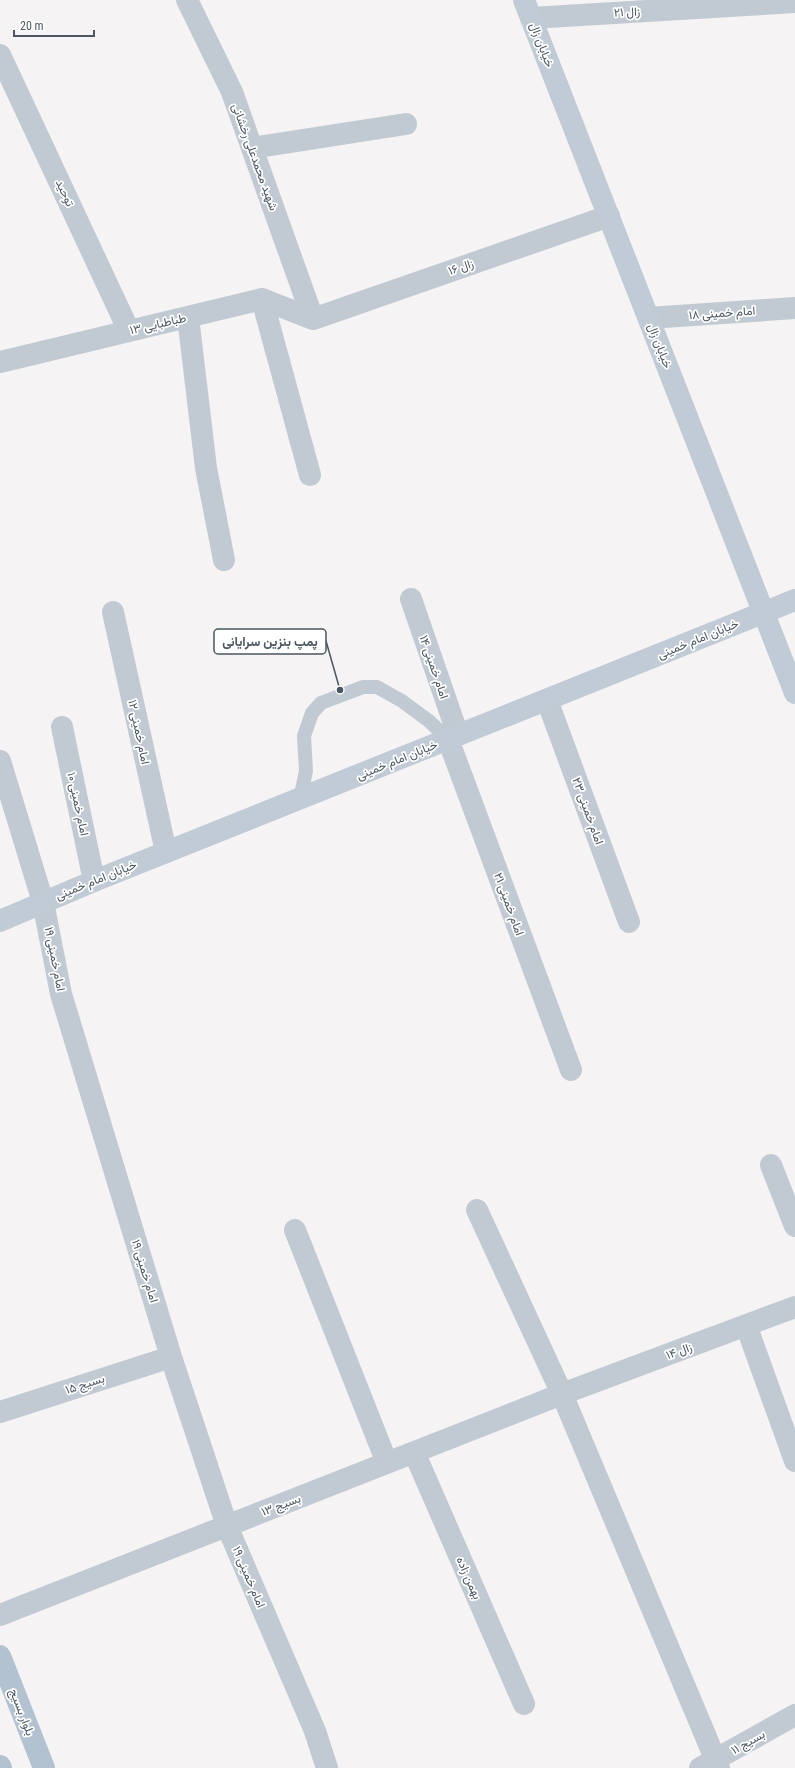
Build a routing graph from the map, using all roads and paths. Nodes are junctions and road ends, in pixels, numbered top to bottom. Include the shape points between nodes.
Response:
1 (187, 0) edge
2 (795, 2) edge
3 (692, 4) edge
4 (528, 9) edge
5 (0, 55) edge
6 (406, 124) dead end
7 (252, 148) junction
8 (609, 216) junction
9 (262, 299) junction
10 (795, 308) edge
11 (188, 317) junction
12 (649, 318) junction
13 (313, 319) junction
14 (129, 331) junction
15 (0, 362) edge
16 (310, 475) dead end
17 (224, 560) dead end
18 (411, 599) dead end
19 (795, 600) edge
20 (113, 612) dead end
21 (764, 612) junction
22 (795, 693) edge
23 (547, 700) junction
24 (62, 727) dead end
25 (453, 737) junction
26 (0, 761) edge
27 (300, 799) junction
28 (166, 852) junction
29 (94, 881) junction
30 (43, 902) junction
31 (0, 921) edge
32 (629, 922) dead end
33 (571, 1070) dead end
34 (771, 1164) dead end
35 (477, 1210) dead end
36 (795, 1226) edge
37 (295, 1230) dead end
38 (795, 1307) edge
39 (746, 1326) junction
40 (171, 1357) junction
41 (562, 1394) junction
42 (0, 1412) edge
43 (414, 1452) junction
44 (795, 1461) edge
45 (387, 1463) junction
46 (227, 1526) junction
47 (0, 1615) edge
48 (0, 1656) edge
49 (524, 1704) dead end
50 (795, 1715) edge
51 (711, 1765) edge
52 (44, 1768) edge
53 (327, 1768) edge

1 - 7 street, شهید محمدعلی رخشانی via 232,92
2 - 3 street, زال ۲۱
3 - 4 street, زال ۲۱
4 - 8 main road, خیابان زال
5 - 14 street, توحید
6 - 7 street
7 - 13 street, شهید محمدعلی رخشانی
8 - 12 main road, خیابان زال
8 - 13 street, زال ۱۶
9 - 11 street, طباطبایی ۱۳
9 - 13 street
9 - 16 street
10 - 12 street, امام خمینی ۱۸
11 - 14 street, طباطبایی ۱۳
11 - 17 street via 206,468
12 - 21 main road, خیابان زال
14 - 15 street, طباطبایی ۱۳
18 - 25 street, امام خمینی ۱۴
19 - 21 main road, خیابان امام خمینی
20 - 28 street, امام خمینی ۱۲
21 - 22 main road, خیابان زال
21 - 23 main road, خیابان امام خمینی
23 - 25 main road, خیابان امام خمینی
23 - 32 street, امام خمینی ۲۳
24 - 29 street, امام خمینی ۱۰
25 - 27 main road, خیابان امام خمینی
25 - 27 lane via 377,687 363,687 320,703 312,713 304,736 306,771
25 - 33 street, امام خمینی ۲۱
26 - 30 street, امام خمینی ۱۹
27 - 28 main road, خیابان امام خمینی
28 - 29 main road, خیابان امام خمینی
29 - 30 main road, خیابان امام خمینی
30 - 31 main road, خیابان امام خمینی
30 - 40 street, امام خمینی ۱۹ via 61,994
34 - 36 street
35 - 41 street
37 - 45 street
38 - 39 street, زال ۱۴
39 - 41 street, زال ۱۴
39 - 44 street
40 - 42 street, بسیج ۱۵
40 - 46 street, امام خمینی ۱۹
41 - 43 street, بسیج ۱۳
41 - 51 street
43 - 45 street, بسیج ۱۳
43 - 49 street, بهمن زاده
45 - 46 street, بسیج ۱۳
46 - 47 street, بسیج ۱۳
46 - 53 street, امام خمینی ۱۹ via 315,1731
48 - 52 main road, بلوار بسیج
50 - 51 street, بسیج ۱۱

